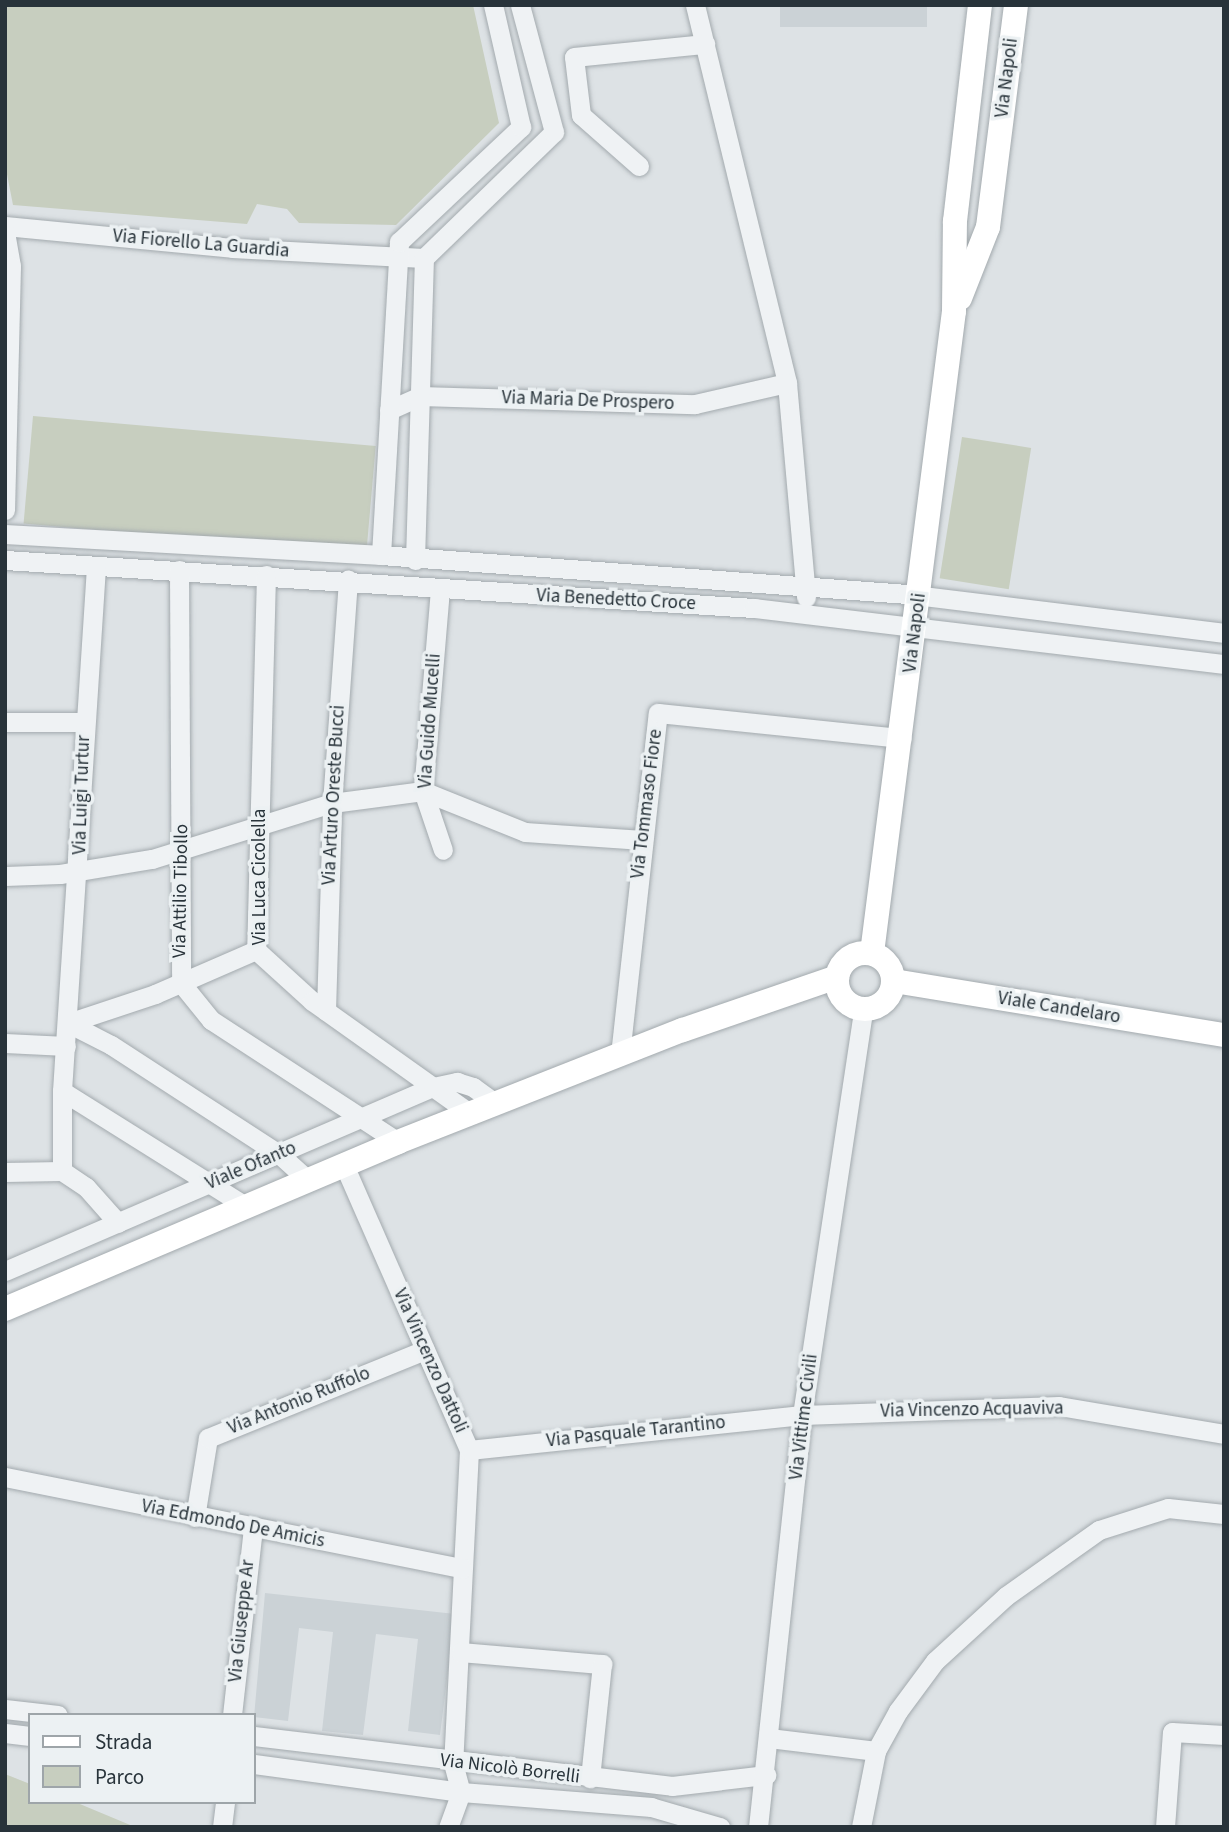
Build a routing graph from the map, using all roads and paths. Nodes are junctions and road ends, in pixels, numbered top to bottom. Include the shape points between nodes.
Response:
1 (493, 5) edge
2 (520, 5) edge
3 (695, 5) edge
4 (980, 5) edge
5 (1016, 5) edge
6 (705, 44) junction
7 (639, 166) dead end
8 (5, 226) edge
9 (5, 232) edge
10 (398, 258) junction
11 (424, 258) junction
12 (954, 312) junction
13 (787, 383) junction
14 (420, 396) junction
15 (389, 410) junction
16 (5, 510) edge
17 (5, 534) edge
18 (39, 536) junction
19 (381, 555) junction
20 (5, 560) edge
21 (415, 560) junction
22 (37, 562) junction
23 (96, 567) junction
24 (179, 570) junction
25 (266, 575) junction
26 (348, 580) junction
27 (802, 587) junction
28 (440, 589) junction
29 (919, 594) junction
30 (811, 614) junction
31 (916, 626) junction
32 (1224, 633) edge
33 (1224, 664) edge
34 (5, 722) edge
35 (84, 722) junction
36 (902, 738) junction
37 (423, 791) junction
38 (332, 803) junction
39 (259, 826) junction
40 (643, 840) junction
41 (182, 850) junction
42 (443, 850) dead end
43 (79, 871) junction
44 (5, 876) edge
45 (256, 950) junction
46 (872, 953) junction
47 (837, 977) junction
48 (894, 981) junction
49 (181, 983) junction
50 (863, 1010) junction
51 (326, 1011) junction
52 (68, 1023) junction
53 (1224, 1035) edge
54 (5, 1043) edge
55 (66, 1046) junction
56 (620, 1055) junction
57 (433, 1087) junction
58 (62, 1091) junction
59 (496, 1104) junction
60 (471, 1114) junction
61 (365, 1119) junction
62 (398, 1142) junction
63 (279, 1154) junction
64 (344, 1165) junction
65 (62, 1171) junction
66 (5, 1172) edge
67 (308, 1180) junction
68 (208, 1185) junction
69 (245, 1206) junction
70 (118, 1223) junction
71 (5, 1271) edge
72 (5, 1309) edge
73 (425, 1350) junction
74 (802, 1415) junction
75 (1224, 1434) edge
76 (469, 1450) junction
77 (5, 1477) edge
78 (1224, 1514) edge
79 (195, 1517) junction
80 (253, 1528) junction
81 (462, 1568) junction
82 (461, 1652) junction
83 (5, 1709) edge
84 (40, 1713) edge
85 (232, 1713) edge
86 (5, 1733) edge
87 (1224, 1735) edge
88 (28, 1736) edge
89 (256, 1736) edge
90 (769, 1738) junction
91 (876, 1751) junction
92 (453, 1763) junction
93 (256, 1764) edge
94 (766, 1775) junction
95 (590, 1778) junction
96 (679, 1785) junction
97 (461, 1792) junction
98 (225, 1804) edge
99 (669, 1820) edge
100 (222, 1827) edge
101 (448, 1827) edge
102 (720, 1827) edge
103 (758, 1827) edge
104 (861, 1827) edge
105 (1165, 1827) edge

1 - 10 street via 521,127 399,242
2 - 11 street via 554,132
3 - 6 street
4 - 12 main road, Via Napoli via 956,221
5 - 12 main road, Via Napoli via 988,227
6 - 7 street via 574,57 581,116
6 - 13 street
8 - 10 street, Via Fiorello La Guardia
9 - 16 street via 11,266
10 - 11 street, Via Fiorello La Guardia
10 - 15 street
11 - 14 street
12 - 29 main road, Via Napoli
13 - 14 street, Via Maria De Prospero via 695,404
13 - 27 street
14 - 15 street, Via Maria De Prospero
14 - 21 street
15 - 19 street
17 - 18 street, Via Benedetto Croce
18 - 19 street, Via Benedetto Croce
18 - 22 street
19 - 21 street, Via Benedetto Croce
20 - 22 street, Via Benedetto Croce
21 - 27 street, Via Benedetto Croce
22 - 23 street, Via Benedetto Croce
23 - 24 street, Via Benedetto Croce
23 - 35 street, Via Luigi Turtur
24 - 25 street, Via Benedetto Croce
24 - 41 street, Via Attilio Tibollo
25 - 26 street, Via Benedetto Croce
25 - 39 street, Via Luca Cicolella
26 - 28 street, Via Benedetto Croce
26 - 38 street, Via Arturo Oreste Bucci
27 - 29 street, Via Benedetto Croce
27 - 30 street
28 - 30 street, Via Benedetto Croce
28 - 37 street, Via Guido Mucelli
29 - 31 main road, Via Napoli
29 - 32 street, Via Benedetto Croce
30 - 31 street, Via Benedetto Croce
31 - 33 street, Via Benedetto Croce
31 - 36 main road, Via Napoli
34 - 35 street
35 - 43 street, Via Luigi Turtur
36 - 40 street, Via Tommaso Fiore via 658,713
36 - 46 main road, Via Napoli
37 - 38 street
37 - 40 street via 525,832
37 - 42 street, Via Guido Mucelli
38 - 39 street
38 - 51 street, Via Arturo Oreste Bucci
39 - 41 street
39 - 45 street, Via Luca Cicolella
40 - 56 street, Via Tommaso Fiore
41 - 43 street
41 - 49 street, Via Attilio Tibollo
43 - 44 street
43 - 52 street, Via Luigi Turtur
45 - 49 street
45 - 51 street, Via Luca Cicolella via 267,965
46 - 47 main road via 853,955
46 - 48 main road via 888,963
47 - 50 main road via 840,995
47 - 56 main road, Viale Ofanto
48 - 50 main road via 887,999
48 - 53 main road, Viale Candelaro
49 - 52 street
49 - 61 street, Via Attilio Tibollo via 211,1020
50 - 74 street, Via Vittime Civili
51 - 57 street, Via Luca Cicolella
52 - 55 street, Via Luigi Turtur
52 - 63 street via 111,1045
54 - 55 street
55 - 58 street, Via Luigi Turtur
56 - 59 main road, Viale Ofanto
57 - 59 street, Viale Ofanto via 457,1082 473,1087
57 - 60 street, Via Luca Cicolella
57 - 61 street, Viale Ofanto
58 - 65 street, Via Luigi Turtur
58 - 68 street
59 - 60 main road, Viale Ofanto
60 - 62 main road, Viale Ofanto
61 - 62 street, Via Attilio Tibollo
61 - 63 street, Viale Ofanto
62 - 64 main road, Viale Ofanto
63 - 67 street
63 - 68 street, Viale Ofanto
64 - 67 main road, Viale Ofanto
64 - 73 street, Via Vincenzo Dattoli
65 - 66 street
65 - 70 street via 86,1187
67 - 69 main road, Viale Ofanto
68 - 69 street
68 - 70 street, Viale Ofanto
69 - 72 main road, Viale Ofanto
70 - 71 street, Viale Ofanto
73 - 76 street, Via Vincenzo Dattoli
73 - 79 street, Via Antonio Ruffolo via 208,1438
74 - 75 street, Via Vincenzo Acquaviva via 1059,1406
74 - 76 street, Via Pasquale Tarantino
74 - 90 street, Via Vittime Civili
76 - 81 street, Via Vincenzo Dattoli
77 - 79 street, Via Edmondo De Amicis
78 - 91 street via 1168,1508 1099,1530 1006,1597 935,1661
79 - 80 street, Via Edmondo De Amicis
80 - 81 street, Via Edmondo De Amicis
80 - 85 street, Via Giuseppe Ar
81 - 82 street, Via Vincenzo Dattoli
82 - 92 street, Via Vincenzo Dattoli
82 - 95 street via 602,1664
83 - 84 street
86 - 88 street
87 - 105 street via 1172,1732
89 - 92 street, Via Nicolò Borrelli
90 - 91 street
90 - 94 street, Via Vittime Civili
91 - 104 street
92 - 95 street, Via Nicolò Borrelli
92 - 97 street, Via Vincenzo Dattoli
93 - 97 street, Via Nicolò Borrelli
94 - 96 street, Via Nicolò Borrelli
94 - 103 street, Via Vittime Civili
95 - 96 street, Via Nicolò Borrelli
96 - 99 street
97 - 99 street, Via Nicolò Borrelli via 651,1807
97 - 101 street
98 - 100 street
99 - 102 street, Via Nicolò Borrelli

